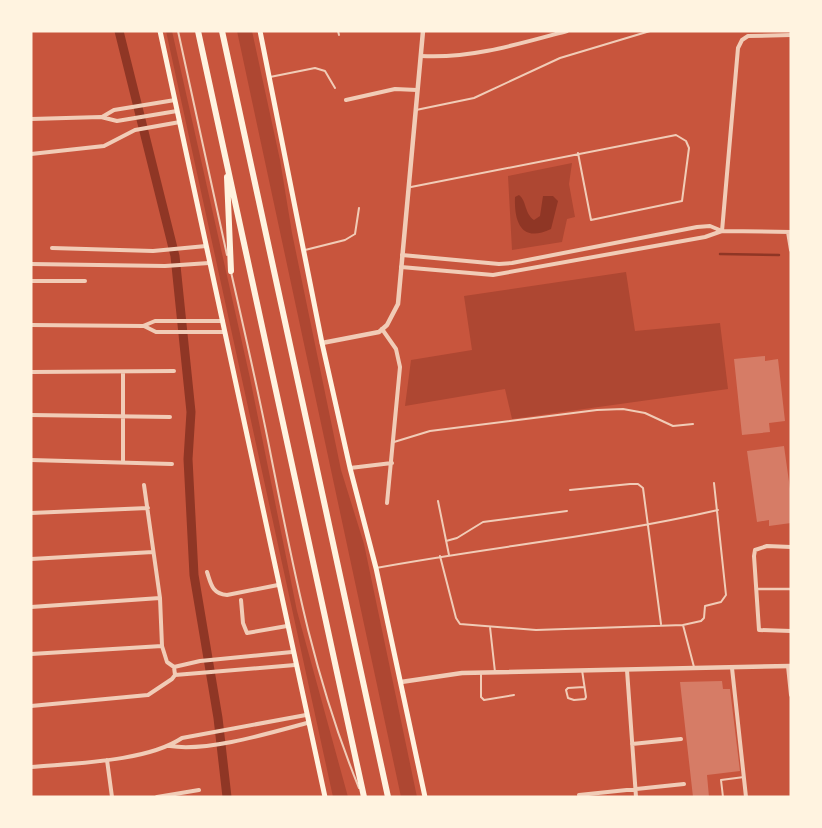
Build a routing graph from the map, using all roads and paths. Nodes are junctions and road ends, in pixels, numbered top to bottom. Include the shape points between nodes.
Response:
1 (160, 31) edge
2 (178, 31) edge
3 (198, 31) edge
4 (222, 31) edge
5 (260, 31) edge
6 (338, 31) edge
7 (423, 31) edge
8 (567, 31) edge
9 (650, 31) edge
10 (791, 35) edge
11 (339, 36) dead end
12 (421, 56) junction
13 (270, 77) junction
14 (335, 88) dead end
15 (418, 90) junction
16 (175, 100) junction
17 (346, 100) dead end
18 (416, 110) junction
19 (177, 111) junction
20 (102, 117) junction
21 (31, 119) edge
22 (180, 122) junction
23 (578, 153) junction
24 (31, 154) edge
25 (226, 158) junction
26 (408, 188) junction
27 (360, 208) dead end
28 (722, 231) junction
29 (789, 232) edge
30 (206, 246) junction
31 (52, 248) dead end
32 (791, 250) edge
33 (303, 251) junction
34 (402, 255) junction
35 (469, 261) junction
36 (210, 263) junction
37 (31, 264) edge
38 (401, 268) junction
39 (231, 271) junction
40 (468, 273) junction
41 (31, 281) edge
42 (85, 282) dead end
43 (222, 321) junction
44 (31, 326) edge
45 (143, 326) junction
46 (382, 329) junction
47 (225, 332) junction
48 (322, 343) junction
49 (31, 372) edge
50 (123, 372) junction
51 (174, 372) dead end
52 (31, 415) edge
53 (124, 417) junction
54 (170, 417) dead end
55 (693, 424) dead end
56 (394, 442) junction
57 (31, 460) edge
58 (123, 462) junction
59 (392, 463) junction
60 (172, 464) dead end
61 (350, 468) junction
62 (714, 483) dead end
63 (144, 485) dead end
64 (570, 490) dead end
65 (438, 500) dead end
66 (387, 503) dead end
67 (148, 508) junction
68 (718, 510) junction
69 (567, 511) dead end
70 (31, 513) edge
71 (649, 526) junction
72 (446, 541) junction
73 (791, 547) edge
74 (153, 552) junction
75 (449, 555) junction
76 (440, 556) junction
77 (31, 559) edge
78 (376, 568) junction
79 (207, 572) dead end
80 (278, 585) junction
81 (756, 589) junction
82 (791, 589) edge
83 (160, 598) junction
84 (241, 600) dead end
85 (31, 607) edge
86 (661, 624) junction
87 (683, 625) junction
88 (287, 626) junction
89 (490, 627) junction
90 (791, 631) edge
91 (162, 646) junction
92 (292, 652) junction
93 (31, 654) edge
94 (295, 665) junction
95 (789, 666) edge
96 (174, 667) junction
97 (732, 668) junction
98 (694, 669) junction
99 (582, 670) junction
100 (627, 670) junction
101 (481, 672) junction
102 (495, 672) junction
103 (175, 675) junction
104 (401, 682) junction
105 (584, 687) junction
106 (791, 694) edge
107 (514, 695) dead end
108 (31, 706) edge
109 (306, 715) junction
110 (307, 723) junction
111 (681, 739) dead end
112 (632, 744) junction
113 (170, 746) junction
114 (107, 760) junction
115 (31, 767) edge
116 (744, 777) junction
117 (684, 784) dead end
118 (636, 789) junction
119 (199, 790) dead end
120 (579, 795) dead end
121 (112, 797) edge
122 (157, 797) edge
123 (324, 797) edge
124 (363, 797) edge
125 (388, 797) edge
126 (425, 797) edge
127 (636, 797) edge
128 (723, 797) edge
129 (746, 797) edge

1 - 16 main road
2 - 39 lane
3 - 25 highway
4 - 125 highway
5 - 13 main road
6 - 11 lane
7 - 12 street
8 - 12 street via 508,47 445,58
9 - 18 lane via 560,58 474,98
10 - 28 street via 752,35 739,43
12 - 15 street
13 - 14 lane via 316,68 325,71
13 - 33 main road
15 - 17 street via 395,90
15 - 18 street
16 - 19 main road
16 - 20 street via 114,110
18 - 26 street
19 - 20 street via 118,121
19 - 22 main road
20 - 21 street
22 - 24 street via 135,130 104,146
22 - 30 main road
23 - 23 lane via 590,220 682,201 689,148 681,136
23 - 26 lane
25 - 39 highway
25 - 124 highway
26 - 34 street
27 - 33 lane via 355,234 345,240
28 - 29 street
28 - 35 street via 710,226 698,227 512,263
28 - 40 street via 519,271
29 - 32 street
30 - 31 street via 153,251
30 - 36 main road
33 - 48 main road
34 - 35 street
34 - 38 street
35 - 40 street
36 - 37 street via 181,266
36 - 43 main road
38 - 40 street
38 - 46 street via 398,304
39 - 124 lane via 302,614 337,734
41 - 42 street
43 - 45 street via 155,321
43 - 47 main road
44 - 45 street
45 - 47 street via 156,332
46 - 48 street via 368,335
46 - 56 street via 396,349 400,367
47 - 80 main road
48 - 61 main road
49 - 50 street
50 - 51 street
50 - 53 street
52 - 53 street
53 - 54 street
53 - 58 street
55 - 56 lane via 673,426 645,413 623,409 597,410 430,431
56 - 59 street
57 - 58 street
58 - 60 street
59 - 61 street
59 - 66 street
61 - 78 main road
62 - 68 lane
63 - 67 street
64 - 71 lane via 638,484 645,493
65 - 72 lane
67 - 70 street
67 - 74 street
68 - 71 lane
68 - 87 lane via 725,598 721,602 706,604 702,621
69 - 72 lane via 483,522
71 - 75 lane
71 - 86 lane
72 - 75 lane
73 - 81 street via 767,546 756,550
74 - 77 street
74 - 83 street
75 - 76 lane
76 - 78 lane
76 - 89 lane via 460,624
78 - 104 main road
79 - 80 street via 214,592 220,595
80 - 88 main road
81 - 82 street
81 - 90 street via 759,630
83 - 85 street
83 - 91 street
84 - 88 street via 247,633
86 - 87 lane
86 - 89 lane via 563,629
87 - 98 lane
88 - 92 main road
89 - 102 lane
91 - 93 street
91 - 96 street via 167,662
92 - 94 main road
92 - 96 street via 200,661
94 - 103 street
94 - 109 main road
95 - 97 street
95 - 106 street
96 - 103 street
97 - 98 street
97 - 116 street
98 - 100 street
99 - 100 street
99 - 102 street
99 - 105 lane
100 - 112 street
101 - 102 street
101 - 104 street
101 - 107 lane via 484,700
103 - 108 street via 148,696
104 - 126 main road
105 - 105 lane via 585,699 568,698 568,688
109 - 110 main road
109 - 113 street via 182,738
110 - 113 street via 224,742 185,748
110 - 123 main road
111 - 112 street
112 - 118 street
113 - 114 street
114 - 115 street
114 - 121 street
116 - 128 lane via 721,780
116 - 129 street
117 - 118 street
118 - 120 street
118 - 127 street
119 - 122 street

